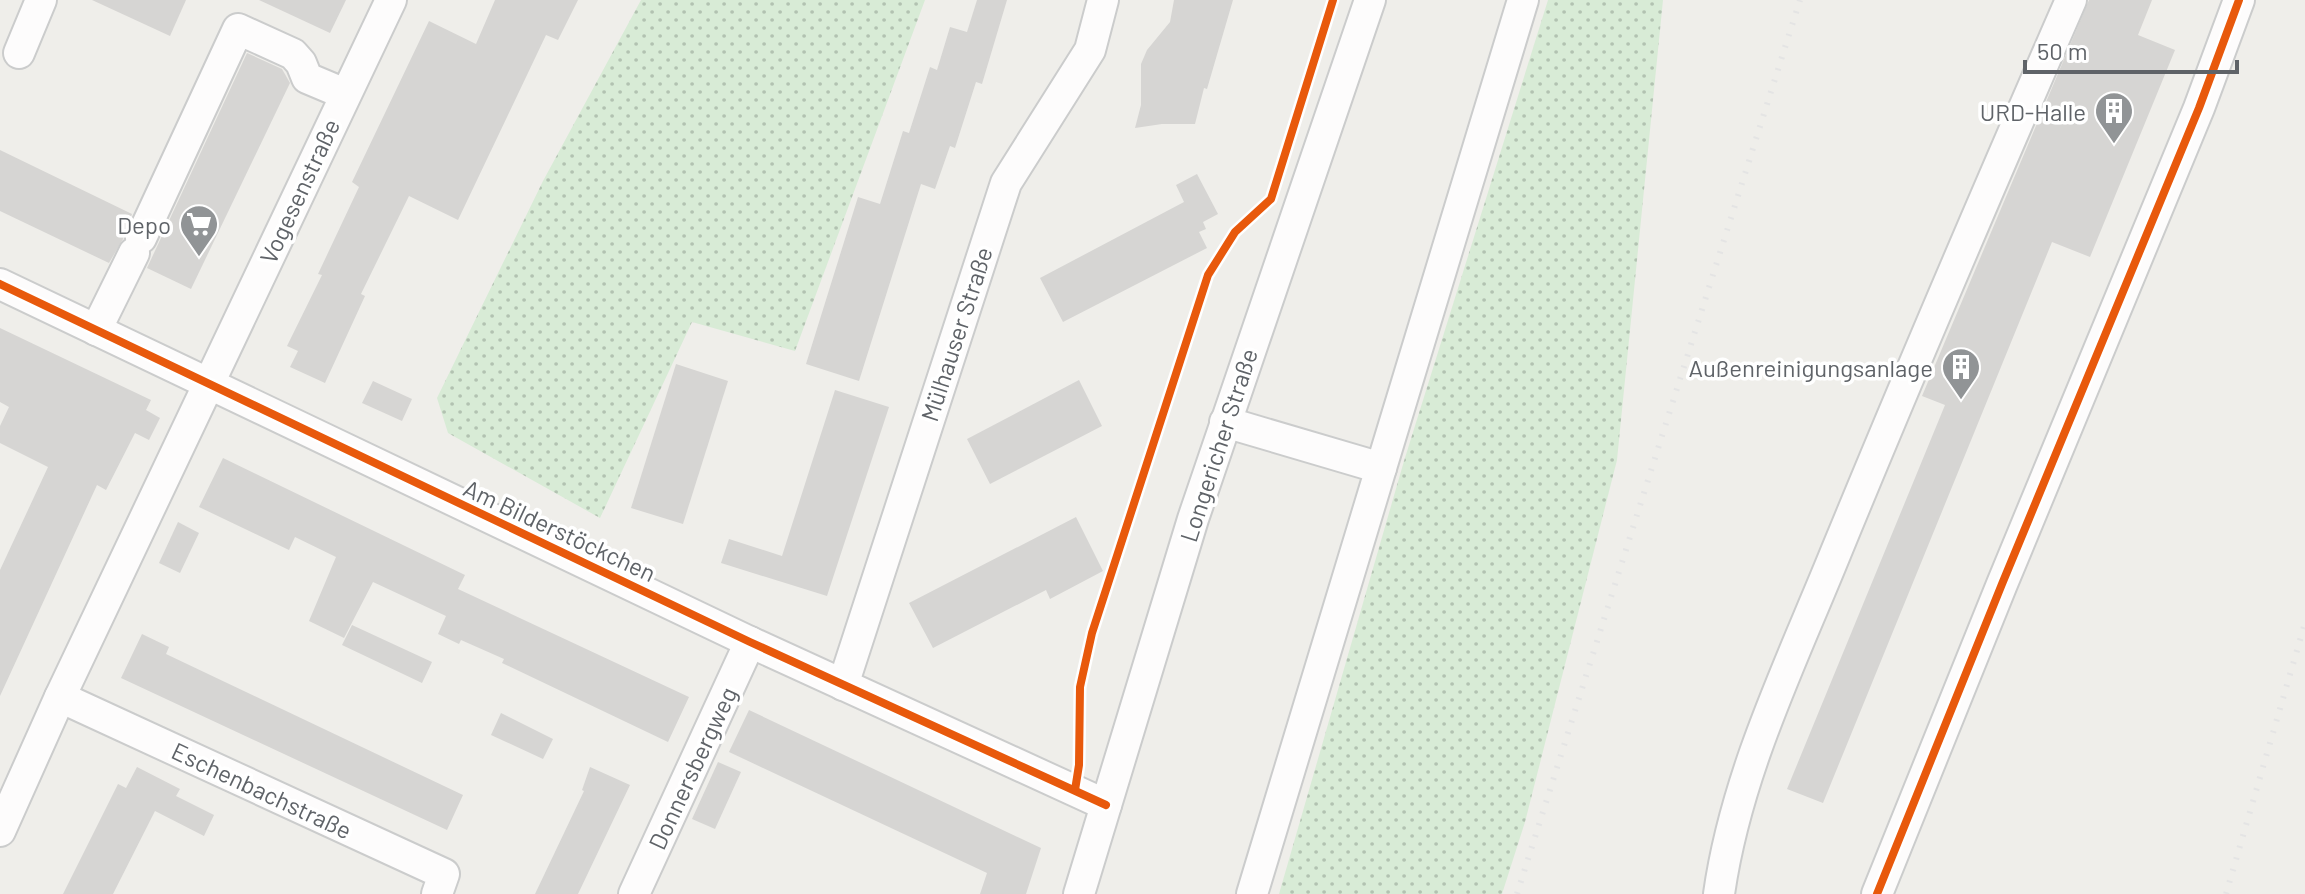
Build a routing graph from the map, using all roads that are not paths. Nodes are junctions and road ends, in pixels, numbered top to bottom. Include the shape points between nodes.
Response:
1 (41, 0) edge
2 (391, 0) edge
3 (1103, 0) edge
4 (1370, 0) edge
5 (1523, 0) edge
6 (2071, 0) edge
7 (2239, 0) edge
8 (19, 53) dead end
9 (345, 94) junction
10 (0, 284) edge
11 (96, 330) junction
12 (208, 382) junction
13 (1225, 422) junction
14 (1381, 468) junction
15 (750, 642) junction
16 (843, 685) junction
17 (60, 697) junction
18 (1106, 805) junction
19 (0, 831) edge
20 (437, 894) edge
21 (634, 894) edge
22 (1079, 894) edge
23 (1252, 894) edge
24 (1719, 894) edge
25 (1877, 894) edge

1 - 8 street
2 - 9 street, Vogesenstraße
3 - 16 street, Mülhauser Straße via 1090,50 1006,183
4 - 13 street, Longericher Straße
5 - 14 street
6 - 24 street via 1919,351 1746,773
7 - 25 street
9 - 11 street via 307,78 293,54 238,29
9 - 12 street, Vogesenstraße
10 - 11 street, Am Bilderstöckchen
11 - 12 street, Am Bilderstöckchen
12 - 15 street, Am Bilderstöckchen
12 - 17 street
13 - 14 street
13 - 18 street, Longericher Straße
14 - 23 street
15 - 16 street, Am Bilderstöckchen
15 - 21 street, Donnersbergweg
16 - 18 street, Am Bilderstöckchen
17 - 19 street
17 - 20 street, Eschenbachstraße via 444,874
18 - 22 street, Longericher Straße

